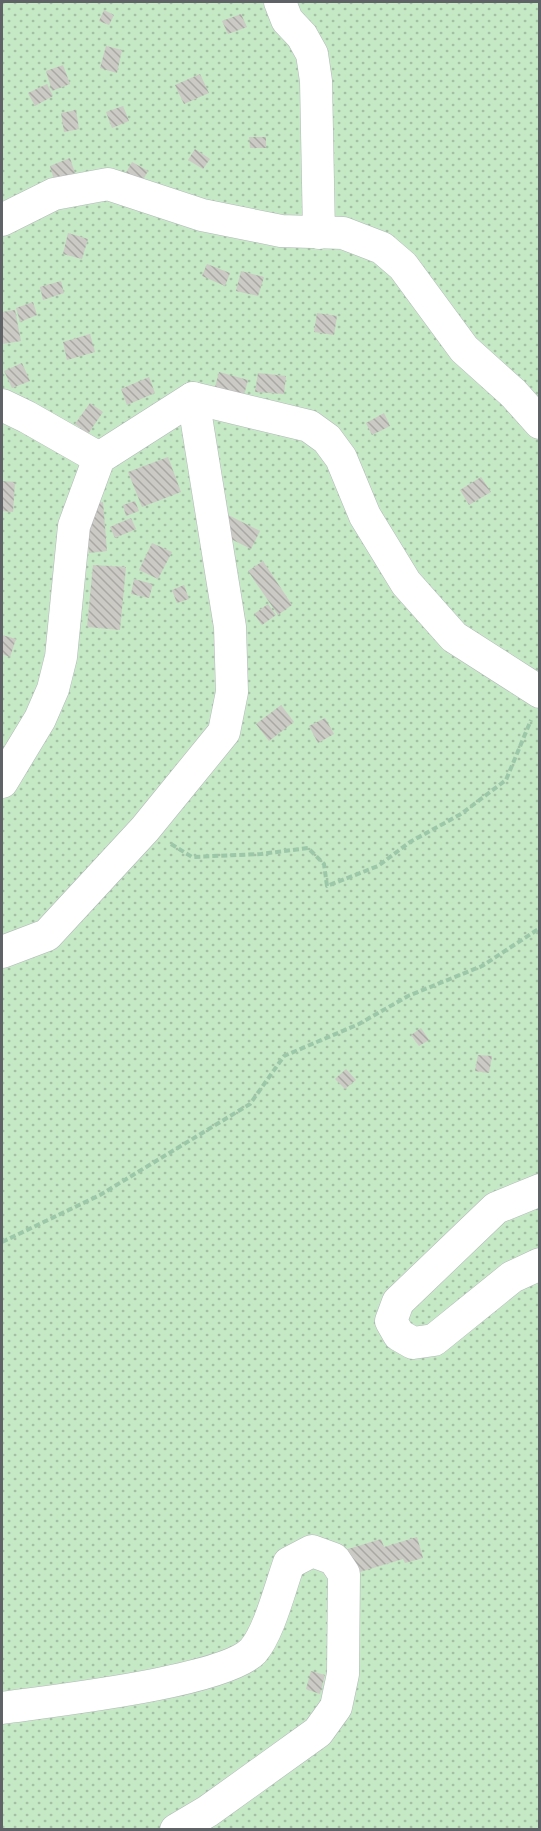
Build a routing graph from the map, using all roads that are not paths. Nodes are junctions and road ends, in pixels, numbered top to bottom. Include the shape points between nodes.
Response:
1 (280, 2) edge
2 (2, 220) edge
3 (319, 233) junction
4 (193, 398) junction
5 (2, 405) edge
6 (540, 423) edge
7 (99, 458) junction
8 (537, 701) edge
9 (2, 782) edge
10 (2, 952) edge
11 (540, 1190) edge
12 (540, 1264) edge
13 (2, 1708) edge
14 (176, 1830) edge

1 - 3 street via 287,20 312,54
2 - 3 street via 54,194 108,184 202,215 281,231
3 - 6 street via 344,233 382,248 403,266 464,349
4 - 7 street
4 - 8 street via 309,426 327,439 341,459 365,516 406,583 454,637
4 - 10 street via 230,627 232,692 224,732 145,829 47,935
5 - 7 street
7 - 9 street via 74,526 61,657 52,688 40,719
11 - 12 street via 496,1208 398,1302 391,1321 399,1335 413,1343 434,1340 512,1277
13 - 14 street via 173,1681 235,1664 252,1652 263,1637 289,1563 312,1551 334,1559 344,1574 343,1674 336,1707 318,1732

